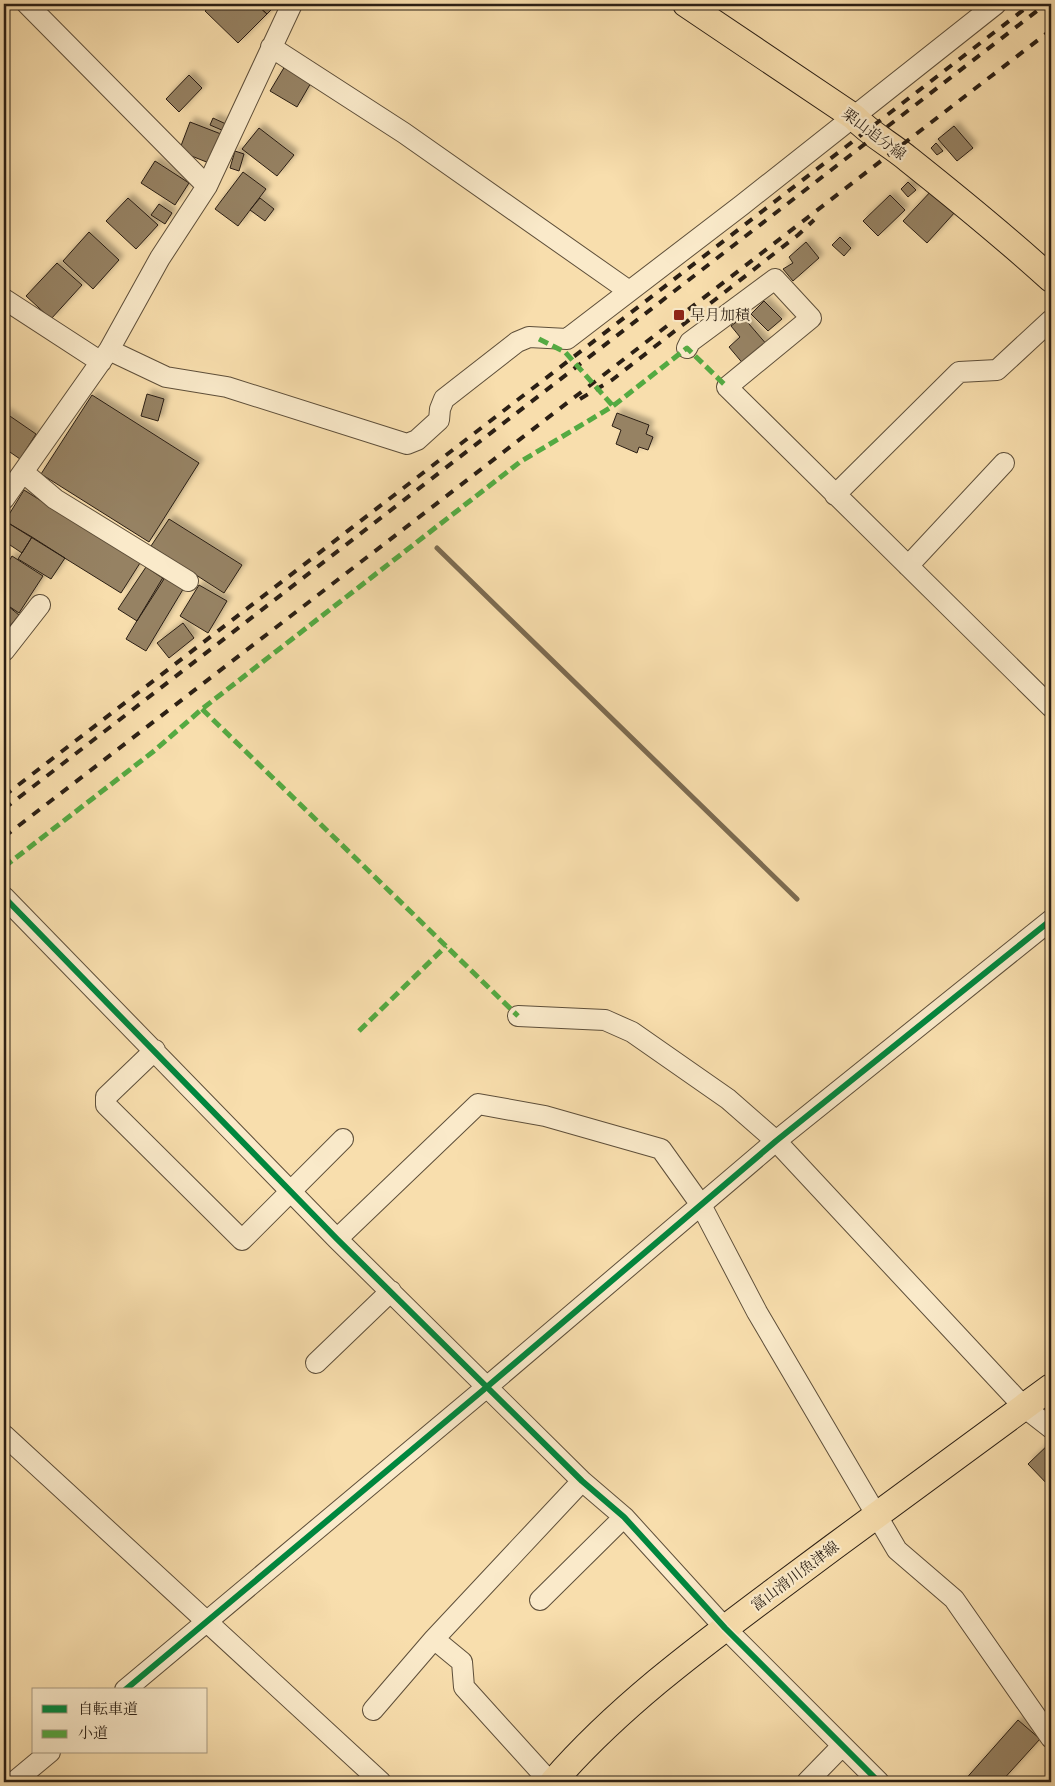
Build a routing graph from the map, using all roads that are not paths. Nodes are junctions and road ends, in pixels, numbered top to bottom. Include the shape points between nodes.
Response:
1 (27, 4) edge
2 (292, 4) edge
3 (686, 4) edge
4 (996, 4) edge
5 (271, 47) junction
6 (854, 117) junction
7 (207, 186) junction
8 (1051, 279) edge
9 (629, 291) junction
10 (4, 299) edge
11 (1051, 320) edge
12 (687, 348) dead end
13 (105, 356) junction
14 (1004, 463) dead end
15 (23, 472) junction
16 (835, 495) junction
17 (4, 499) edge
18 (908, 566) junction
19 (188, 581) dead end
20 (40, 605) dead end
21 (4, 651) edge
22 (1051, 707) edge
23 (4, 897) edge
24 (1051, 920) edge
25 (518, 1016) dead end
26 (155, 1050) junction
27 (343, 1139) dead end
28 (776, 1141) junction
29 (291, 1192) junction
30 (701, 1205) junction
31 (337, 1239) junction
32 (391, 1291) junction
33 (316, 1363) dead end
34 (488, 1386) junction
35 (1051, 1387) edge
36 (1024, 1407) junction
37 (1051, 1428) edge
38 (4, 1435) edge
39 (582, 1481) junction
40 (876, 1515) junction
41 (624, 1517) junction
42 (540, 1600) dead end
43 (206, 1621) junction
44 (725, 1628) junction
45 (434, 1639) junction
46 (127, 1688) edge
47 (373, 1710) dead end
48 (1051, 1738) edge
49 (842, 1746) junction
50 (48, 1754) edge
51 (14, 1782) edge
52 (381, 1782) edge
53 (552, 1782) edge
54 (806, 1782) edge
55 (879, 1782) edge

1 - 7 street
2 - 5 street
3 - 6 main road, 栗山追分線
4 - 6 street
5 - 7 street
5 - 9 street via 404,133
6 - 8 main road, 栗山追分線 via 1005,237
6 - 9 street
7 - 13 street via 160,258
9 - 13 street via 567,339 529,337 517,342 444,399 439,420 417,440 407,444 227,387 166,377
10 - 13 street
11 - 16 street via 997,370 959,372
12 - 16 street via 690,342 775,279 811,318 726,387
13 - 15 street
14 - 18 street
15 - 17 street
15 - 19 street via 55,499
16 - 18 street
18 - 22 street
20 - 21 street
23 - 26 street via 93,991
24 - 28 street
25 - 28 street via 605,1020 632,1032 728,1099
26 - 29 street
26 - 29 street via 106,1097 106,1105 242,1240
27 - 29 street
28 - 30 street
28 - 36 street
29 - 31 street
30 - 31 street via 661,1149 544,1116 478,1104
30 - 34 street
30 - 40 street via 757,1312
31 - 32 street
32 - 33 street
32 - 34 street
34 - 39 street
34 - 43 street
35 - 36 main road, 富山滑川魚津線
36 - 37 street
36 - 40 main road, 富山滑川魚津線
38 - 43 street
39 - 41 street
39 - 45 street
40 - 44 main road, 富山滑川魚津線
40 - 48 street via 896,1550 954,1599
41 - 42 street
41 - 44 street
43 - 46 street
43 - 52 street
44 - 49 street
44 - 53 main road, 富山滑川魚津線 via 639,1698
45 - 47 street
45 - 53 street via 462,1662 464,1687
49 - 54 street
49 - 55 street
50 - 51 street

